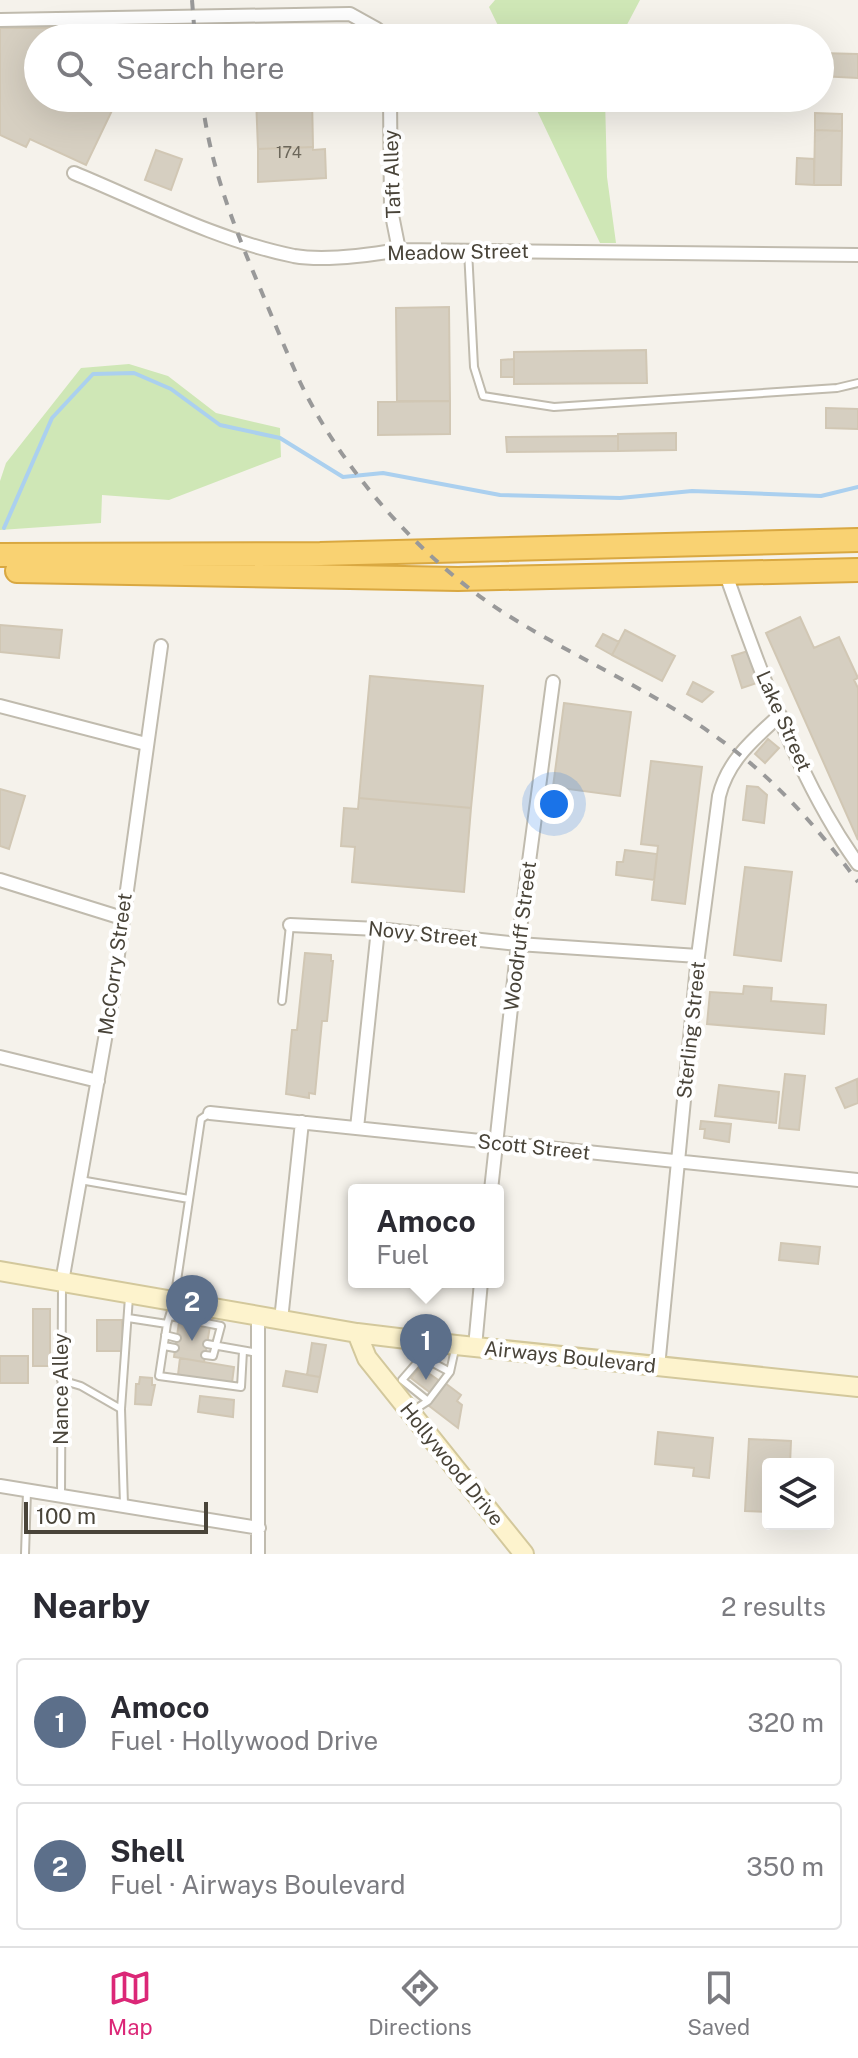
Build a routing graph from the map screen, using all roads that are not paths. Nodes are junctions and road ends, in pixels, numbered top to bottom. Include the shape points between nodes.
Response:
1 (0, 20) edge
2 (364, 24) edge
3 (390, 112) edge
4 (74, 173) dead end
5 (399, 250) junction
6 (468, 250) junction
7 (858, 255) edge
8 (858, 383) edge
9 (858, 540) edge
10 (0, 555) edge
11 (0, 570) edge
12 (858, 570) edge
13 (725, 572) junction
14 (161, 646) dead end
15 (553, 682) dead end
16 (0, 706) edge
17 (780, 715) junction
18 (146, 744) junction
19 (858, 864) edge
20 (0, 880) edge
21 (122, 918) junction
22 (290, 925) joint
23 (378, 929) junction
24 (518, 944) junction
25 (698, 956) junction
26 (282, 1001) dead end
27 (0, 1057) edge
28 (98, 1081) junction
29 (210, 1113) joint
30 (302, 1122) junction
31 (357, 1128) junction
32 (496, 1142) junction
33 (677, 1163) junction
34 (80, 1180) junction
35 (858, 1180) edge
36 (492, 1184) edge
37 (189, 1199) junction
38 (0, 1271) edge
39 (62, 1282) junction
40 (480, 1288) edge
41 (130, 1293) junction
42 (172, 1308) junction
43 (258, 1316) junction
44 (128, 1318) junction
45 (223, 1318) junction
46 (281, 1320) junction
47 (167, 1324) junction
48 (357, 1333) junction
49 (165, 1335) junction
50 (177, 1338) dead end
51 (207, 1344) dead end
52 (216, 1345) junction
53 (164, 1346) junction
54 (465, 1346) junction
55 (175, 1348) dead end
56 (423, 1349) junction
57 (243, 1351) junction
58 (258, 1353) junction
59 (205, 1355) dead end
60 (435, 1365) junction
61 (658, 1367) junction
62 (450, 1372) junction
63 (429, 1373) dead end
64 (61, 1380) junction
65 (397, 1384) junction
66 (858, 1387) edge
67 (428, 1401) junction
68 (121, 1409) junction
69 (411, 1412) junction
70 (0, 1486) edge
71 (27, 1491) junction
72 (61, 1496) junction
73 (124, 1507) junction
74 (259, 1528) junction
75 (519, 1551) edge
76 (25, 1554) edge
77 (258, 1554) edge

1 - 2 street via 350,14
3 - 5 street, Taft Alley via 391,210
4 - 5 street, Meadow Street via 240,241 297,257
5 - 6 street, Meadow Street
6 - 7 street, Meadow Street
6 - 8 lane via 474,367 483,396 554,407
9 - 10 highway via 304,555
11 - 13 highway via 458,579
12 - 13 highway
13 - 17 street, Lake Street
14 - 18 street, McCorry Street
15 - 24 street, Woodruff Street
16 - 18 street
17 - 19 street, Lake Street via 821,803
17 - 25 street, Sterling Street via 739,753 723,780
18 - 21 street, McCorry Street
20 - 21 street
21 - 28 street, McCorry Street
22 - 23 street, Novy Street
22 - 26 lane
23 - 24 street, Novy Street
23 - 31 street
24 - 25 street, Novy Street
24 - 32 street, Woodruff Street
25 - 33 street, Sterling Street
27 - 28 street
28 - 34 street, McCorry Street
29 - 30 street, Scott Street
29 - 37 lane via 201,1119
30 - 31 street, Scott Street
30 - 46 street
31 - 32 street, Scott Street
32 - 33 street, Scott Street
32 - 36 street, Woodruff Street
33 - 35 street, Scott Street
33 - 61 street, Sterling Street
34 - 37 lane
34 - 39 street, McCorry Street
37 - 42 lane
38 - 39 main road, Airways Boulevard
39 - 41 main road, Airways Boulevard
39 - 64 lane, Nance Alley
40 - 54 street
41 - 42 main road, Airways Boulevard
41 - 44 lane
42 - 45 main road, Airways Boulevard
42 - 47 lane
43 - 45 main road, Airways Boulevard
43 - 46 main road, Airways Boulevard
43 - 58 street
44 - 47 lane
44 - 68 lane
45 - 52 lane
46 - 48 main road, Airways Boulevard
47 - 49 lane
48 - 56 main road, Airways Boulevard
48 - 65 main road, Hollywood Drive via 367,1358
49 - 50 lane
49 - 53 lane
51 - 52 lane
52 - 57 lane
52 - 59 lane via 213,1356
53 - 55 lane
53 - 57 lane via 159,1376 241,1387
54 - 56 main road, Airways Boulevard
54 - 61 main road, Airways Boulevard
54 - 62 lane
56 - 60 lane
56 - 65 lane
57 - 58 lane
58 - 74 street
60 - 62 lane
60 - 63 lane
61 - 66 main road, Airways Boulevard
62 - 67 lane
64 - 68 lane
64 - 72 lane, Nance Alley
65 - 67 lane via 417,1387
65 - 69 main road, Hollywood Drive
67 - 69 lane
68 - 73 lane
69 - 75 main road, Hollywood Drive
70 - 71 street
71 - 72 street
71 - 76 lane
72 - 73 street
73 - 74 street
74 - 77 street

